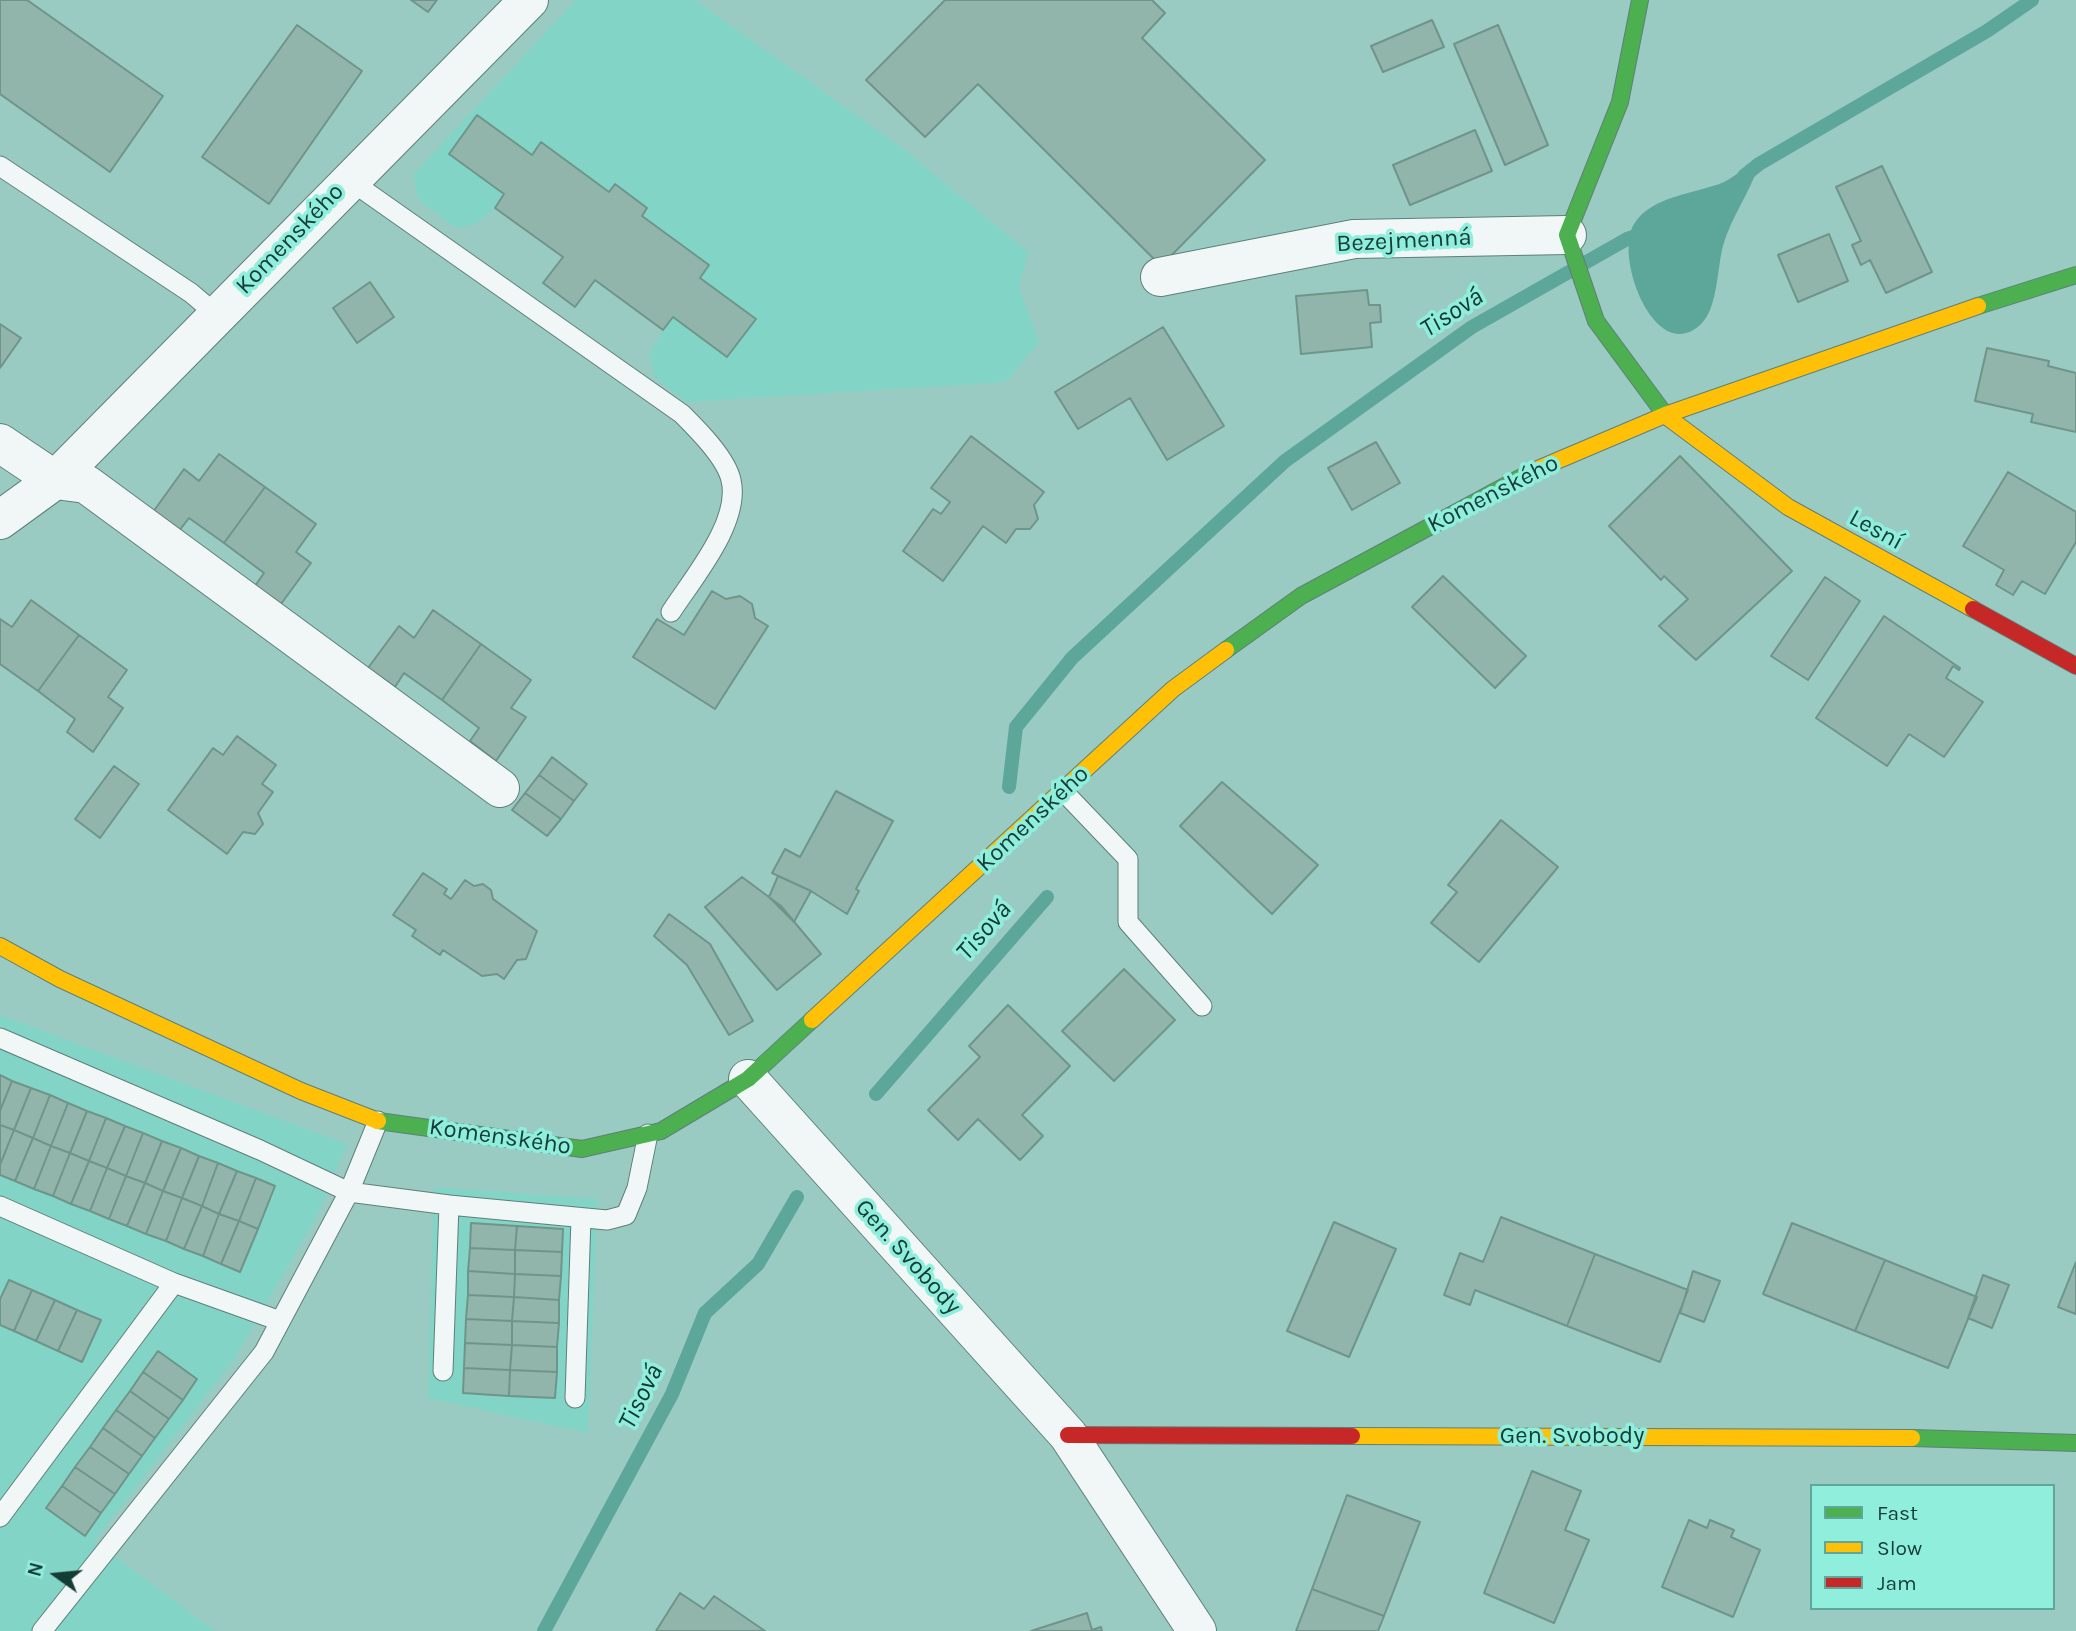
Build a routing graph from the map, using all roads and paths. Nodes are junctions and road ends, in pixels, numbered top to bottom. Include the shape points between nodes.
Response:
1 (529, 0) edge
2 (1640, 0) edge
3 (0, 166) edge
4 (348, 180) junction
5 (1567, 235) junction
6 (2076, 275) edge
7 (1160, 277) dead end
8 (217, 315) junction
9 (1665, 415) junction
10 (0, 443) edge
11 (55, 480) junction
12 (0, 520) edge
13 (671, 612) dead end
14 (2076, 666) edge
15 (500, 788) dead end
16 (1064, 792) junction
17 (0, 946) edge
18 (1202, 1006) dead end
19 (0, 1038) edge
20 (748, 1079) junction
21 (378, 1121) junction
22 (648, 1134) junction
23 (349, 1192) junction
24 (449, 1205) junction
25 (0, 1206) edge
26 (581, 1218) junction
27 (174, 1283) junction
28 (280, 1321) junction
29 (443, 1370) dead end
30 (575, 1398) dead end
31 (1068, 1435) junction
32 (2076, 1443) edge
33 (0, 1517) edge
34 (42, 1631) edge
35 (1197, 1631) edge

1 - 4 street, Komenského
2 - 5 street via 1620,102
3 - 8 lane
4 - 8 street, Komenského
4 - 13 lane via 682,414 709,443 731,479 732,505 720,535
5 - 7 street, Bezejmenná via 1354,239
5 - 9 street via 1597,321
6 - 9 street, Komenského
8 - 11 street, Komenského
9 - 14 street, Lesní via 1788,507
9 - 16 street, Komenského via 1510,481 1301,596 1173,689
10 - 11 street
11 - 12 street, Komenského
11 - 15 street via 86,484
16 - 18 lane via 1128,859 1128,922
16 - 20 street, Komenského
17 - 21 street, Komenského via 60,979
19 - 23 lane
20 - 22 street, Komenského via 661,1131
20 - 31 street, Gen. Svobody
21 - 22 street, Komenského via 582,1149
21 - 23 lane
22 - 26 lane via 626,1215 607,1220
23 - 24 lane
23 - 28 lane
24 - 26 lane
24 - 29 lane
25 - 27 lane
26 - 30 lane
27 - 28 lane
27 - 33 lane
28 - 34 lane via 264,1352
31 - 32 street, Gen. Svobody via 1966,1438
31 - 35 street, Gen. Svobody

